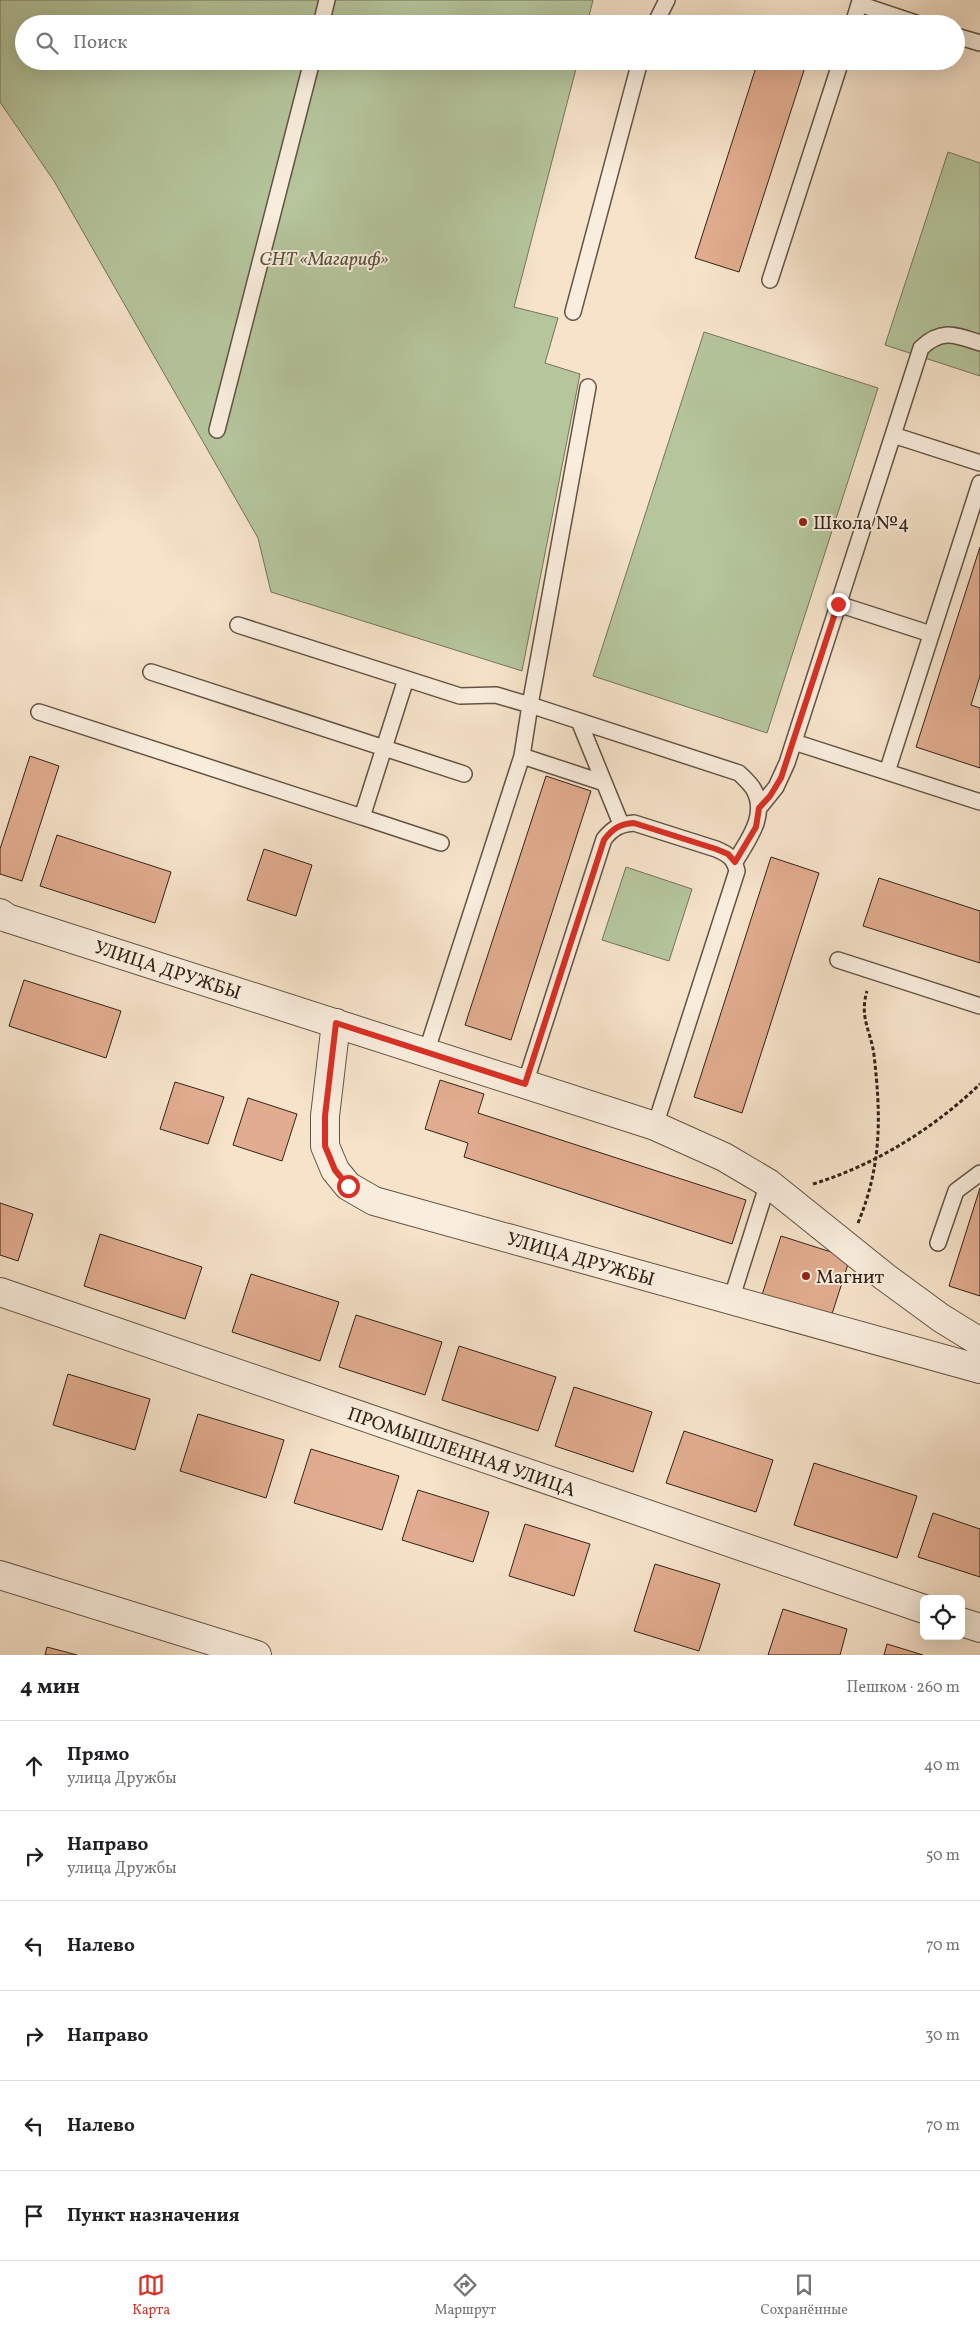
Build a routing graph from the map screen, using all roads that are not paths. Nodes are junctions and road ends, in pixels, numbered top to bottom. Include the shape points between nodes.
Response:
1 (327, 0) edge
2 (667, 0) edge
3 (855, 2) edge
4 (323, 15) edge
5 (660, 15) edge
6 (853, 15) edge
7 (893, 15) edge
8 (965, 39) edge
9 (980, 43) edge
10 (310, 70) edge
11 (638, 70) edge
12 (838, 70) edge
13 (770, 280) dead end
14 (573, 312) dead end
15 (980, 343) edge
16 (588, 387) dead end
17 (217, 430) dead end
18 (893, 435) junction
19 (980, 463) edge
20 (980, 483) edge
21 (838, 604) junction
22 (238, 625) dead end
23 (931, 634) junction
24 (151, 672) dead end
25 (406, 679) junction
26 (530, 705) junction
27 (39, 712) dead end
28 (579, 721) junction
29 (794, 742) junction
30 (384, 748) junction
31 (522, 756) junction
32 (887, 772) junction
33 (464, 774) dead end
34 (604, 782) junction
35 (980, 802) edge
36 (759, 808) junction
37 (362, 817) junction
38 (621, 824) junction
39 (441, 843) dead end
40 (735, 862) junction
41 (0, 913) edge
42 (838, 960) dead end
43 (980, 1006) edge
44 (336, 1023) junction
45 (426, 1053) junction
46 (525, 1084) junction
47 (655, 1126) junction
48 (980, 1172) edge
49 (775, 1188) junction
50 (938, 1243) dead end
51 (0, 1292) edge
52 (731, 1300) junction
53 (980, 1342) edge
54 (980, 1369) edge
55 (0, 1575) edge
56 (920, 1608) edge
57 (965, 1623) edge
58 (980, 1628) edge
59 (247, 1652) edge

1 - 4 lane
2 - 5 lane
3 - 6 lane
3 - 7 lane
8 - 9 lane
10 - 17 lane
11 - 14 lane
12 - 13 lane
15 - 18 lane via 954,335 940,335 921,348
16 - 26 lane
18 - 19 lane
18 - 21 lane
20 - 23 lane
21 - 23 lane
21 - 29 lane
22 - 25 lane
23 - 32 lane
24 - 30 lane
25 - 26 lane via 460,696 496,695
25 - 30 lane
26 - 28 lane
26 - 31 lane
27 - 37 lane
28 - 34 lane
28 - 36 lane via 739,773 754,791
29 - 32 lane
29 - 36 lane via 781,778
30 - 33 lane
30 - 37 lane
31 - 34 lane
31 - 45 lane
32 - 35 lane
34 - 38 lane
36 - 40 lane via 756,827
37 - 39 lane
38 - 40 lane via 634,823 716,849 728,854
38 - 46 lane via 604,840
40 - 47 lane via 737,871
41 - 44 street, УЛИЦА ДРУЖБЫ
42 - 43 lane
44 - 45 street, УЛИЦА ДРУЖБЫ
44 - 52 street, УЛИЦА ДРУЖБЫ via 325,1116 325,1146 335,1170 348,1186 374,1201
45 - 46 street, УЛИЦА ДРУЖБЫ
46 - 47 street, УЛИЦА ДРУЖБЫ
47 - 49 street, УЛИЦА ДРУЖБЫ via 724,1157
48 - 50 lane via 956,1191
49 - 52 lane
49 - 53 street, УЛИЦА ДРУЖБЫ via 848,1249
51 - 56 street, ПРОМЫШЛЕННАЯ УЛИЦА
52 - 54 street, УЛИЦА ДРУЖБЫ
55 - 59 street
57 - 58 street

